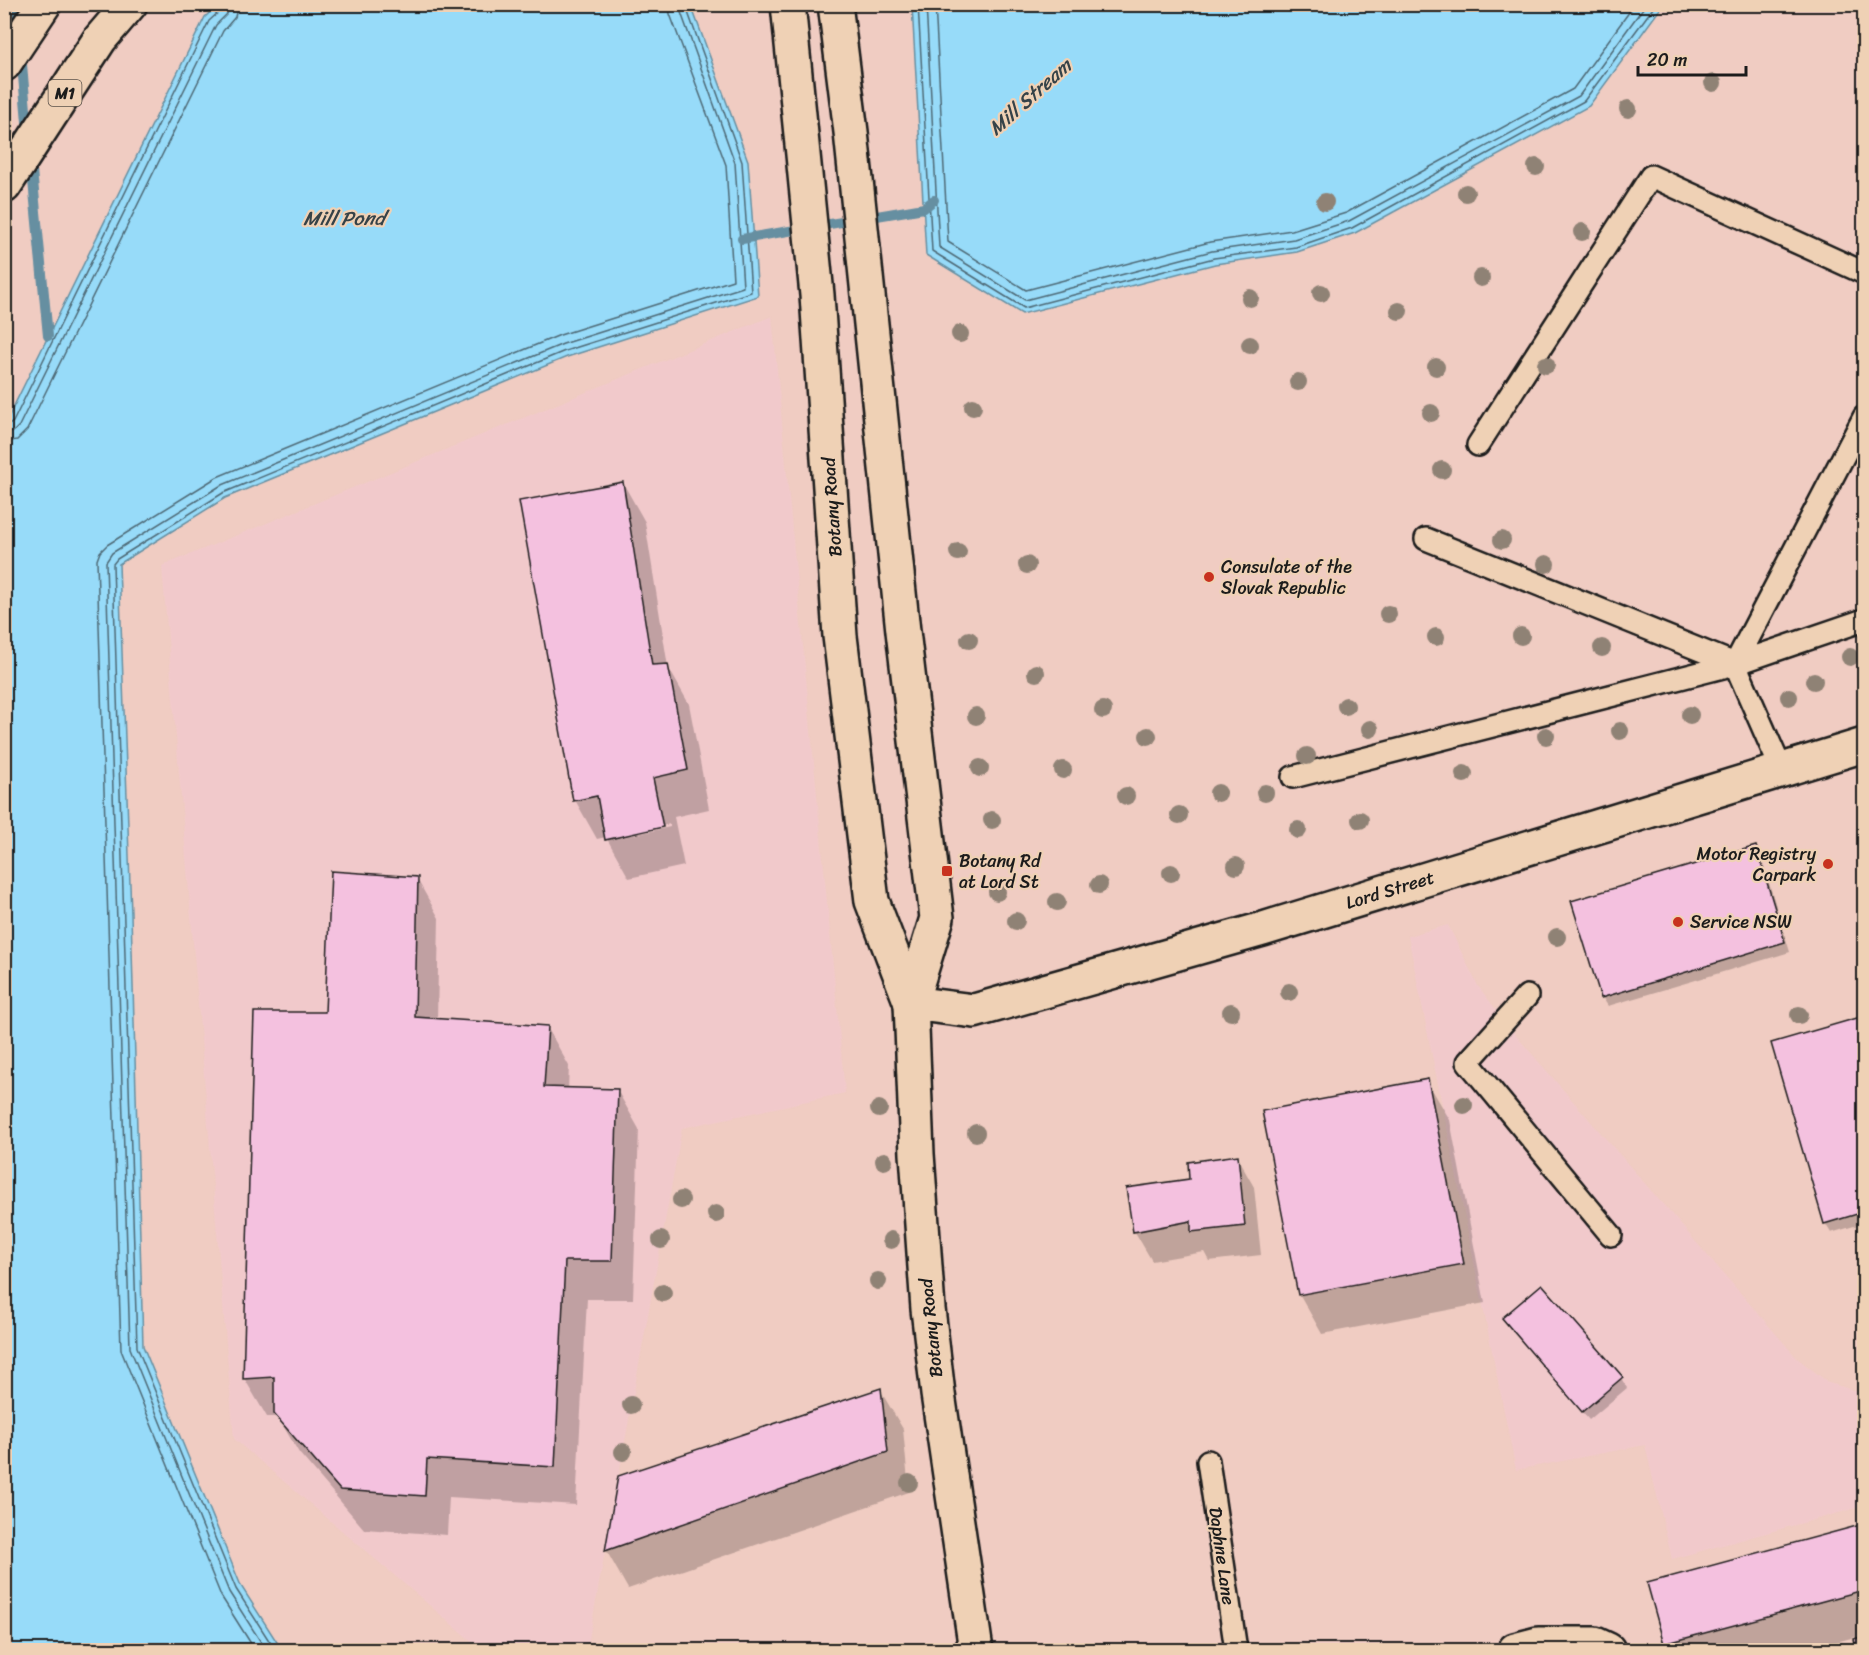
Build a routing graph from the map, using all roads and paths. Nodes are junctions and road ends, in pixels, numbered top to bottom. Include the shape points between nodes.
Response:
1 (44, 4) edge
2 (130, 4) edge
3 (788, 4) edge
4 (835, 4) edge
5 (4, 64) edge
6 (4, 186) edge
7 (1864, 273) edge
8 (1864, 417) edge
9 (1478, 445) dead end
10 (1426, 539) dead end
11 (1864, 620) edge
12 (1735, 664) junction
13 (1864, 745) edge
14 (1782, 771) junction
15 (1293, 777) dead end
16 (1527, 996) dead end
17 (911, 1003) junction
18 (1611, 1235) dead end
19 (1208, 1461) dead end
20 (976, 1650) edge
21 (1236, 1650) edge
22 (1515, 1650) edge
23 (1608, 1650) edge

1 - 5 main road
2 - 6 main road, M1 via 100,39
3 - 17 main road, Botany Road via 817,295 840,636 872,901
4 - 17 main road, Botany Road via 936,918
7 - 9 lane via 1651,176
8 - 12 lane
10 - 12 lane
11 - 12 lane
12 - 14 lane
12 - 15 lane
13 - 14 main road, Lord Street
14 - 17 main road, Lord Street via 974,1011
16 - 18 lane via 1468,1062
17 - 20 main road, Botany Road via 928,1309
19 - 21 lane, Daphne Lane
22 - 23 main road via 1538,1644 1595,1644

